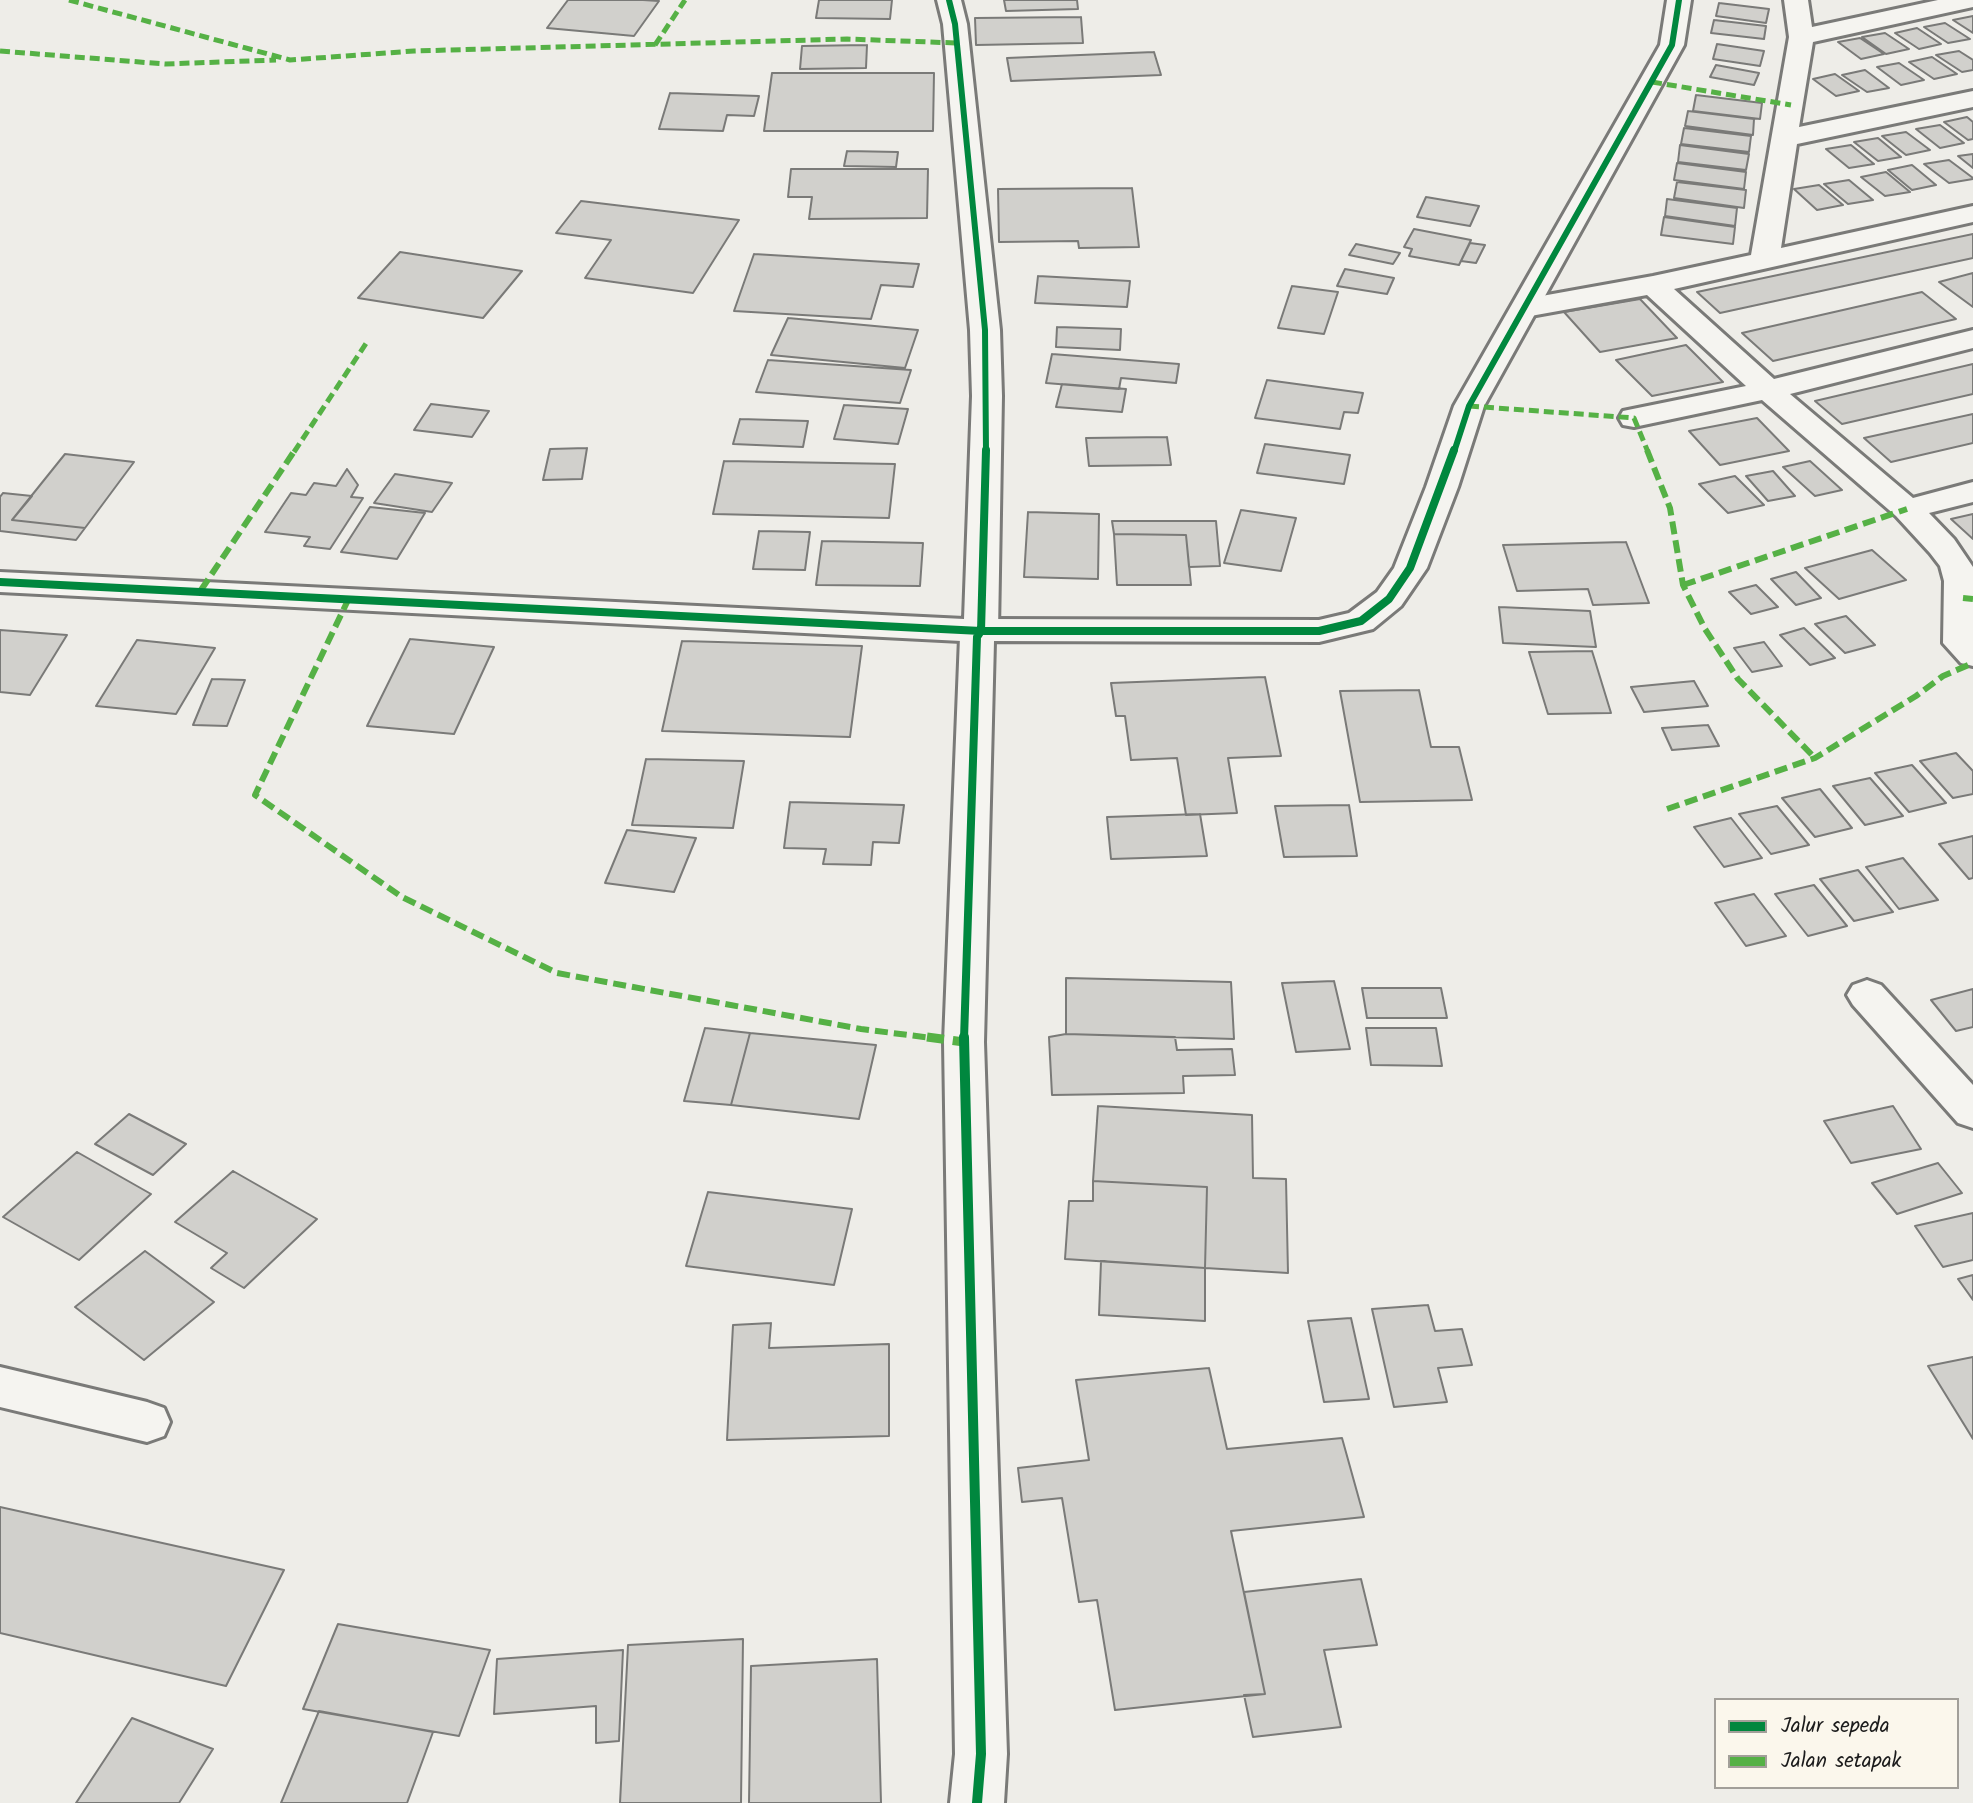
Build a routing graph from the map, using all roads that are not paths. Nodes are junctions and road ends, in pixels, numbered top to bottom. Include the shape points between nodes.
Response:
1 (948, 0) edge
2 (1679, 0) edge
3 (1796, 0) edge
4 (1971, 0) edge
5 (1801, 37) junction
6 (1973, 99) edge
7 (1786, 138) junction
8 (1973, 214) edge
9 (1765, 258) junction
10 (1653, 285) junction
11 (1525, 308) junction
12 (1973, 339) edge
13 (1768, 390) junction
14 (1634, 418) dead end
15 (1973, 492) edge
16 (1907, 509) junction
17 (0, 582) edge
18 (981, 631) junction
19 (1973, 655) edge
20 (1867, 995) dead end
21 (1973, 1112) edge
22 (0, 1387) edge
23 (147, 1422) dead end
24 (977, 1803) edge

1 - 18 street via 955,24 985,330
2 - 11 street via 1672,46
3 - 5 street
4 - 5 street
5 - 7 street
6 - 7 street
7 - 9 street
8 - 9 street
9 - 10 street
10 - 11 street
10 - 13 street
11 - 18 street via 1468,406 1410,568 1389,599 1361,621 1297,632
12 - 13 street
13 - 14 street
13 - 16 street
15 - 16 street
16 - 19 street via 1956,566 1962,598 1960,643
17 - 18 street
18 - 24 street via 975,647 964,1042 981,1754
20 - 21 street
22 - 23 street

